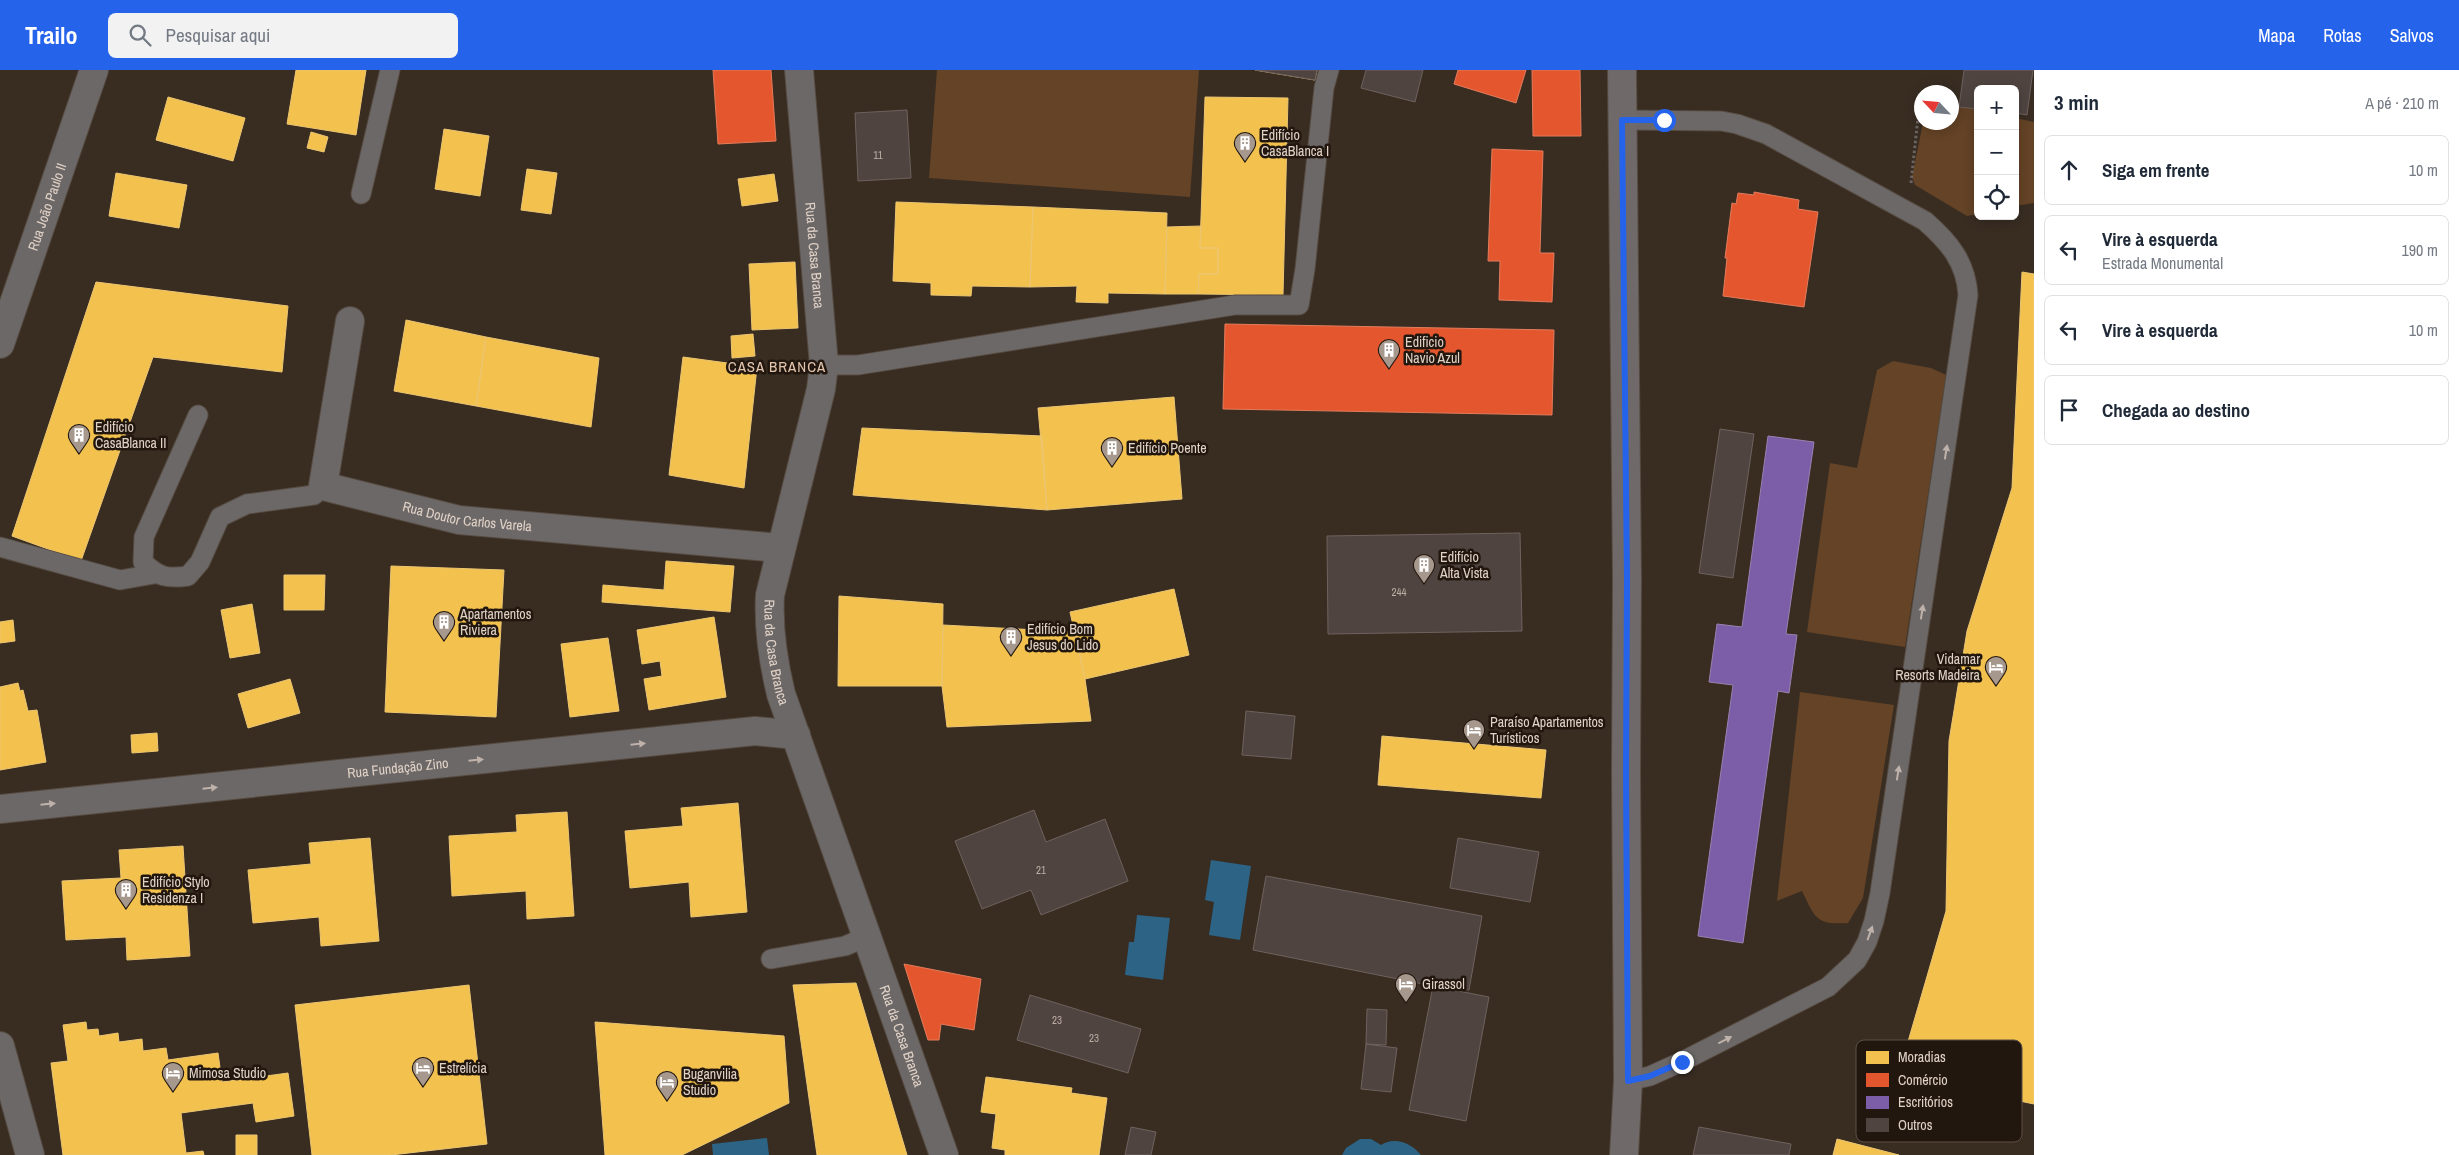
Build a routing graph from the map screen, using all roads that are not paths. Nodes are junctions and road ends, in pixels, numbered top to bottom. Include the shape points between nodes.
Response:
1 (94, 70) edge
2 (390, 70) edge
3 (799, 70) edge
4 (1329, 70) edge
5 (1622, 70) edge
6 (1622, 120) junction
7 (362, 194) dead end
8 (350, 321) dead end
9 (0, 344) edge
10 (824, 365) junction
11 (198, 415) dead end
12 (323, 486) junction
13 (0, 547) edge
14 (780, 548) junction
15 (154, 574) junction
16 (796, 735) junction
17 (0, 809) edge
18 (866, 937) junction
19 (771, 959) dead end
20 (0, 1046) edge
21 (1628, 1081) junction
22 (30, 1155) edge
23 (944, 1155) edge
24 (1624, 1155) edge

1 - 9 street, Rua João Paulo II
2 - 7 lane
3 - 10 street, Rua da Casa Branca
4 - 10 lane via 1324,88 1299,305 1235,305 858,364
5 - 6 main road
6 - 21 main road
21 -> 6 lane via 1650,1076 1682,1062 1828,988 1856,960 1866,942 1880,893 1968,302 1965,271 1945,239 1925,222 1751,128 1721,121
8 - 12 street
10 - 14 street, Rua da Casa Branca via 821,390
11 - 15 lane via 144,537 143,562
12 - 14 street, Rua Doutor Carlos Varela via 459,520
12 - 15 lane via 314,495 247,504 220,518 200,562 188,576 174,578
13 - 15 lane via 120,580
14 - 16 street, Rua da Casa Branca via 768,622 781,694
17 -> 16 street, Rua Fundação Zino via 756,731
16 - 18 street, Rua da Casa Branca
18 - 19 lane via 846,946
18 - 23 street, Rua da Casa Branca
20 - 22 street
21 - 24 main road

